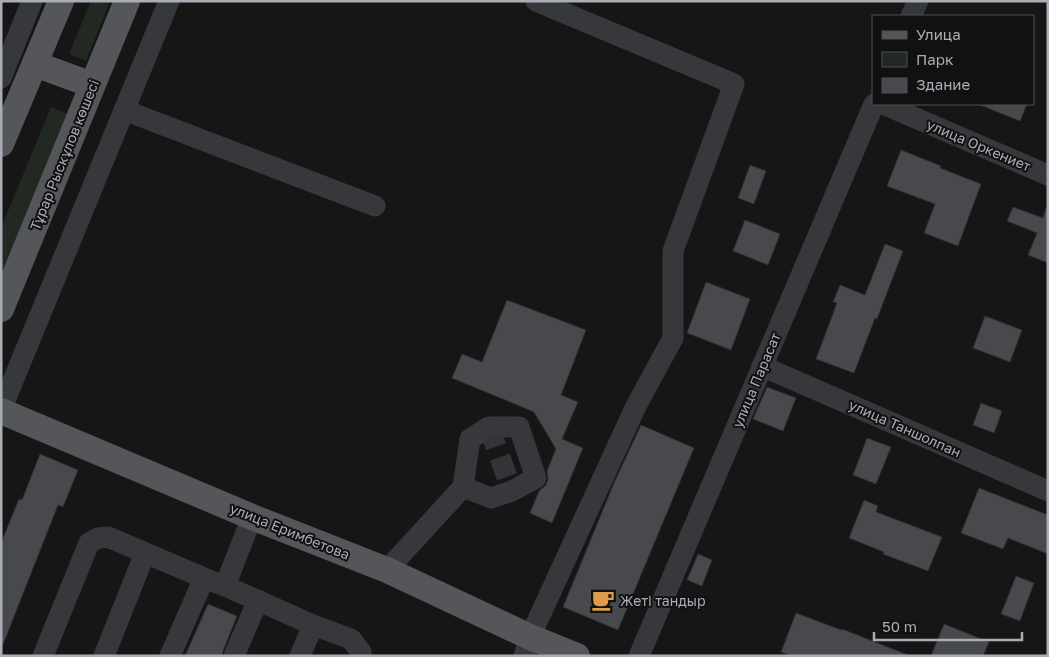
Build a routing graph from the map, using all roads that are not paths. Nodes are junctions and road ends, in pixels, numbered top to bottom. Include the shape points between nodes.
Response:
1 (32, 1) edge
2 (61, 1) edge
3 (127, 1) edge
4 (169, 1) edge
5 (536, 1) edge
6 (918, 1) edge
7 (911, 15) edge
8 (35, 64) junction
9 (1, 78) edge
10 (92, 85) junction
11 (874, 105) edge
12 (885, 105) edge
13 (124, 110) junction
14 (1, 144) edge
15 (1048, 175) edge
16 (375, 206) dead end
17 (1, 308) edge
18 (762, 366) junction
19 (1, 411) edge
20 (463, 487) dead end
21 (1048, 491) edge
22 (252, 517) junction
23 (145, 553) junction
24 (387, 570) junction
25 (204, 578) junction
26 (225, 586) junction
27 (258, 600) junction
28 (313, 625) junction
29 (527, 646) edge
30 (43, 656) edge
31 (104, 656) edge
32 (170, 656) edge
33 (234, 656) edge
34 (300, 656) edge
35 (361, 656) edge
36 (576, 656) edge
37 (639, 656) edge

1 - 9 street
2 - 8 main road
3 - 10 main road, Тұрар Рыскұлов көшесі
4 - 13 street
5 - 29 street via 734,84 673,250 673,338 636,406
6 - 7 street
8 - 10 main road
8 - 14 main road
10 - 17 main road, Тұрар Рыскұлов көшесі
11 - 18 street, улица Парасат
12 - 15 street, улица Оркениет
13 - 16 street
13 - 19 street
18 - 21 street, улица Таншолпан
18 - 37 street, улица Парасат
19 - 22 main road, улица Еримбетова
20 - 24 street
22 - 24 main road, улица Еримбетова
22 - 26 street
23 - 25 street
23 - 30 street via 108,537 89,543
23 - 31 street
24 - 29 main road, улица Еримбетова
25 - 26 street
25 - 32 street
26 - 27 street
27 - 28 street
27 - 33 street
28 - 34 street
28 - 35 street via 351,639
29 - 36 main road, улица Еримбетова

